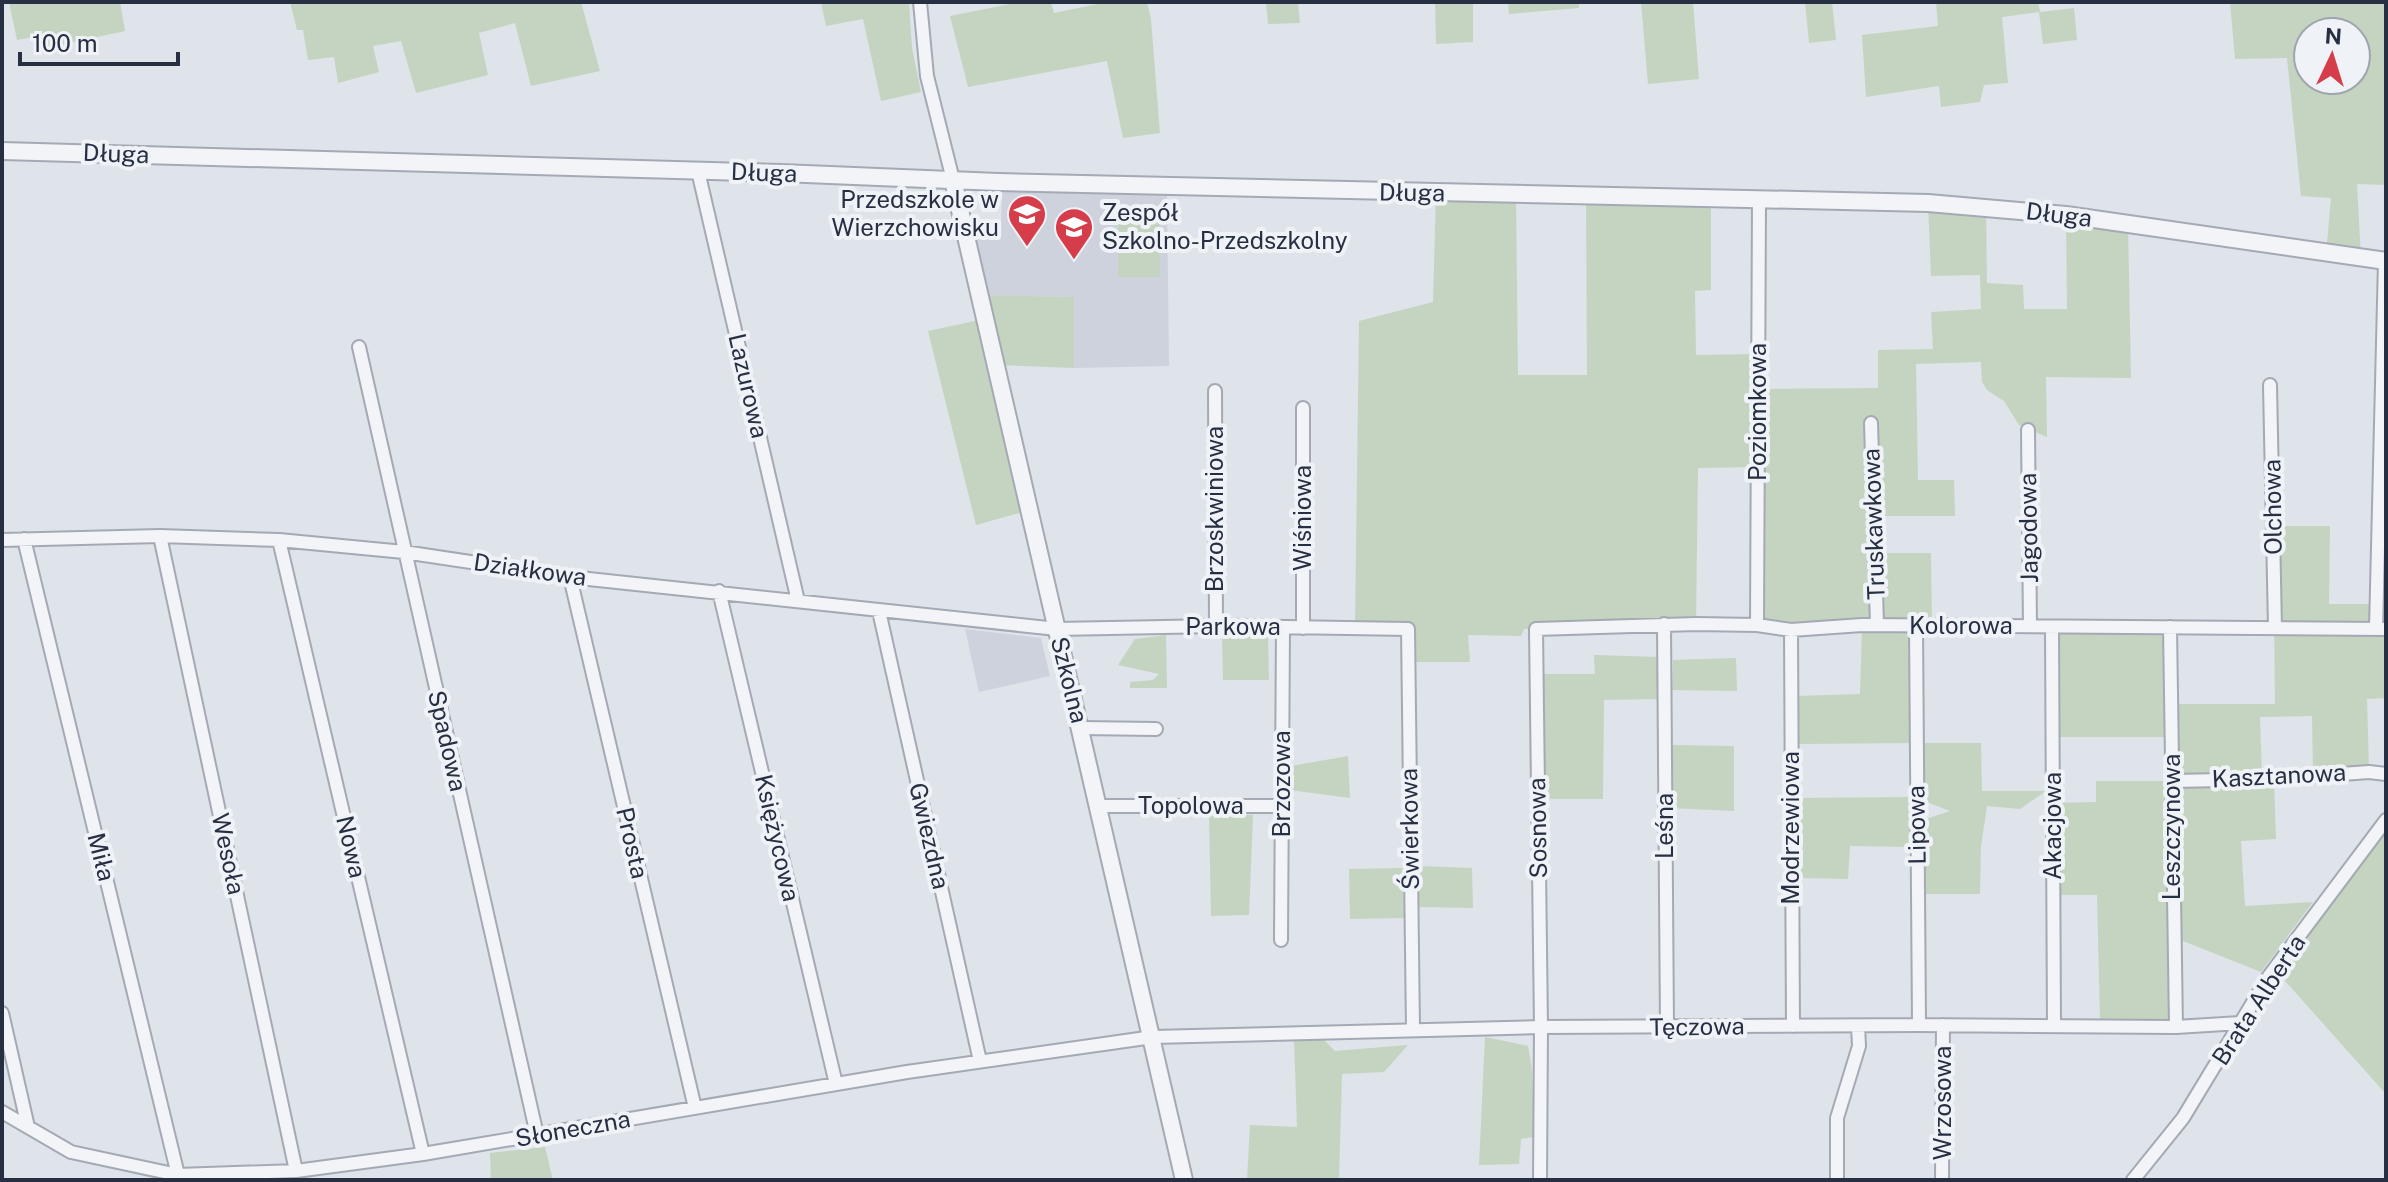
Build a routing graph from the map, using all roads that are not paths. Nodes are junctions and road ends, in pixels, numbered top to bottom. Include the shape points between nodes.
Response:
1 (920, 2) edge
2 (2, 151) edge
3 (698, 171) junction
4 (953, 180) junction
5 (1759, 200) junction
6 (2386, 261) edge
7 (359, 347) dead end
8 (2270, 385) dead end
9 (1215, 391) dead end
10 (1303, 408) dead end
11 (1871, 423) dead end
12 (2028, 430) dead end
13 (160, 536) junction
14 (24, 539) junction
15 (2, 540) edge
16 (279, 540) junction
17 (404, 552) junction
18 (570, 577) junction
19 (719, 591) junction
20 (798, 601) junction
21 (879, 611) junction
22 (1664, 624) junction
23 (1757, 625) junction
24 (1877, 625) junction
25 (1216, 626) junction
26 (1916, 626) junction
27 (2030, 626) junction
28 (1283, 627) junction
29 (2052, 627) junction
30 (2170, 627) junction
31 (1303, 628) junction
32 (2275, 628) junction
33 (1057, 629) junction
34 (1408, 629) joint
35 (1536, 629) joint
36 (2381, 629) edge
37 (1791, 630) junction
38 (1081, 728) junction
39 (1156, 729) dead end
40 (2386, 774) edge
41 (2172, 781) junction
42 (1100, 806) junction
43 (1281, 806) junction
44 (2386, 820) edge
45 (1281, 940) dead end
46 (2, 1013) edge
47 (2240, 1023) junction
48 (1919, 1025) junction
49 (1943, 1025) junction
50 (1793, 1026) junction
51 (1858, 1026) junction
52 (2054, 1026) junction
53 (1541, 1027) junction
54 (2176, 1027) junction
55 (1667, 1028) junction
56 (1413, 1030) junction
57 (1153, 1037) junction
58 (980, 1061) junction
59 (836, 1084) junction
60 (695, 1108) junction
61 (2, 1112) edge
62 (28, 1127) junction
63 (537, 1135) junction
64 (423, 1154) junction
65 (296, 1171) junction
66 (178, 1175) junction
67 (1184, 1180) edge
68 (1540, 1180) edge
69 (1837, 1180) edge
70 (1942, 1180) edge
71 (2133, 1180) edge

1 - 4 street via 927,76
2 - 3 street, Długa
3 - 4 street, Długa
3 - 20 street, Lazurowa
4 - 5 street, Długa
4 - 33 street, Szkolna
5 - 6 street, Długa via 1986,207
5 - 23 street, Poziomkowa
6 - 36 street
7 - 17 street, Spadowa
8 - 32 street, Olchowa
9 - 25 street, Brzoskwiniowa
10 - 31 street, Wiśniowa
11 - 24 street, Truskawkowa
12 - 27 street, Jagodowa
13 - 14 street, Działkowa
13 - 16 street, Działkowa
13 - 65 street, Wesoła
14 - 15 street, Działkowa
14 - 66 street, Miła
16 - 17 street, Działkowa
16 - 64 street, Nowa
17 - 18 street, Działkowa
17 - 63 street, Spadowa
18 - 19 street, Działkowa
18 - 60 street, Prosta
19 - 20 street, Działkowa
19 - 59 street, Księżycowa
20 - 21 street, Działkowa
21 - 33 street, Działkowa
21 - 58 street, Gwiezdna
22 - 23 street, Kolorowa
22 - 35 street, Kolorowa
22 - 55 street, Leśna
23 - 37 street, Kolorowa
24 - 26 street, Kolorowa
24 - 37 street, Kolorowa
25 - 28 street, Parkowa
25 - 33 street, Parkowa
26 - 27 street, Kolorowa
26 - 48 street, Lipowa
27 - 29 street, Kolorowa
28 - 31 street, Parkowa
28 - 43 street, Brzozowa
29 - 30 street, Kolorowa
29 - 52 street, Akacjowa
30 - 32 street, Kolorowa
30 - 41 street, Leszczynowa
31 - 34 street, Parkowa
32 - 36 street, Kolorowa
33 - 38 street, Szkolna
34 - 56 street, Świerkowa
35 - 53 street, Sosnowa
37 - 50 street, Modrzewiowa
38 - 39 street
38 - 42 street, Szkolna
40 - 41 street, Kasztanowa
41 - 54 street, Leszczynowa
42 - 43 street, Topolowa
42 - 57 street, Szkolna
43 - 45 street, Brzozowa
44 - 47 street, Brata Alberta
46 - 62 street
47 - 54 street, Tęczowa
47 - 71 street, Brata Alberta via 2183,1118
48 - 49 street, Tęczowa
48 - 51 street, Tęczowa
49 - 52 street, Tęczowa
49 - 70 street, Wrzosowa
50 - 51 street, Tęczowa
50 - 55 street, Tęczowa
51 - 69 street via 1859,1046 1837,1118
52 - 54 street, Tęczowa
53 - 55 street, Tęczowa
53 - 56 street, Tęczowa
53 - 68 street, Sosnowa
56 - 57 street, Tęczowa
57 - 58 street, Słoneczna
57 - 67 street, Szkolna
58 - 59 street, Słoneczna
59 - 60 street, Słoneczna
60 - 63 street, Słoneczna
61 - 62 street, Słoneczna
62 - 66 street, Słoneczna via 71,1152
63 - 64 street, Słoneczna
64 - 65 street, Słoneczna
65 - 66 street, Słoneczna

